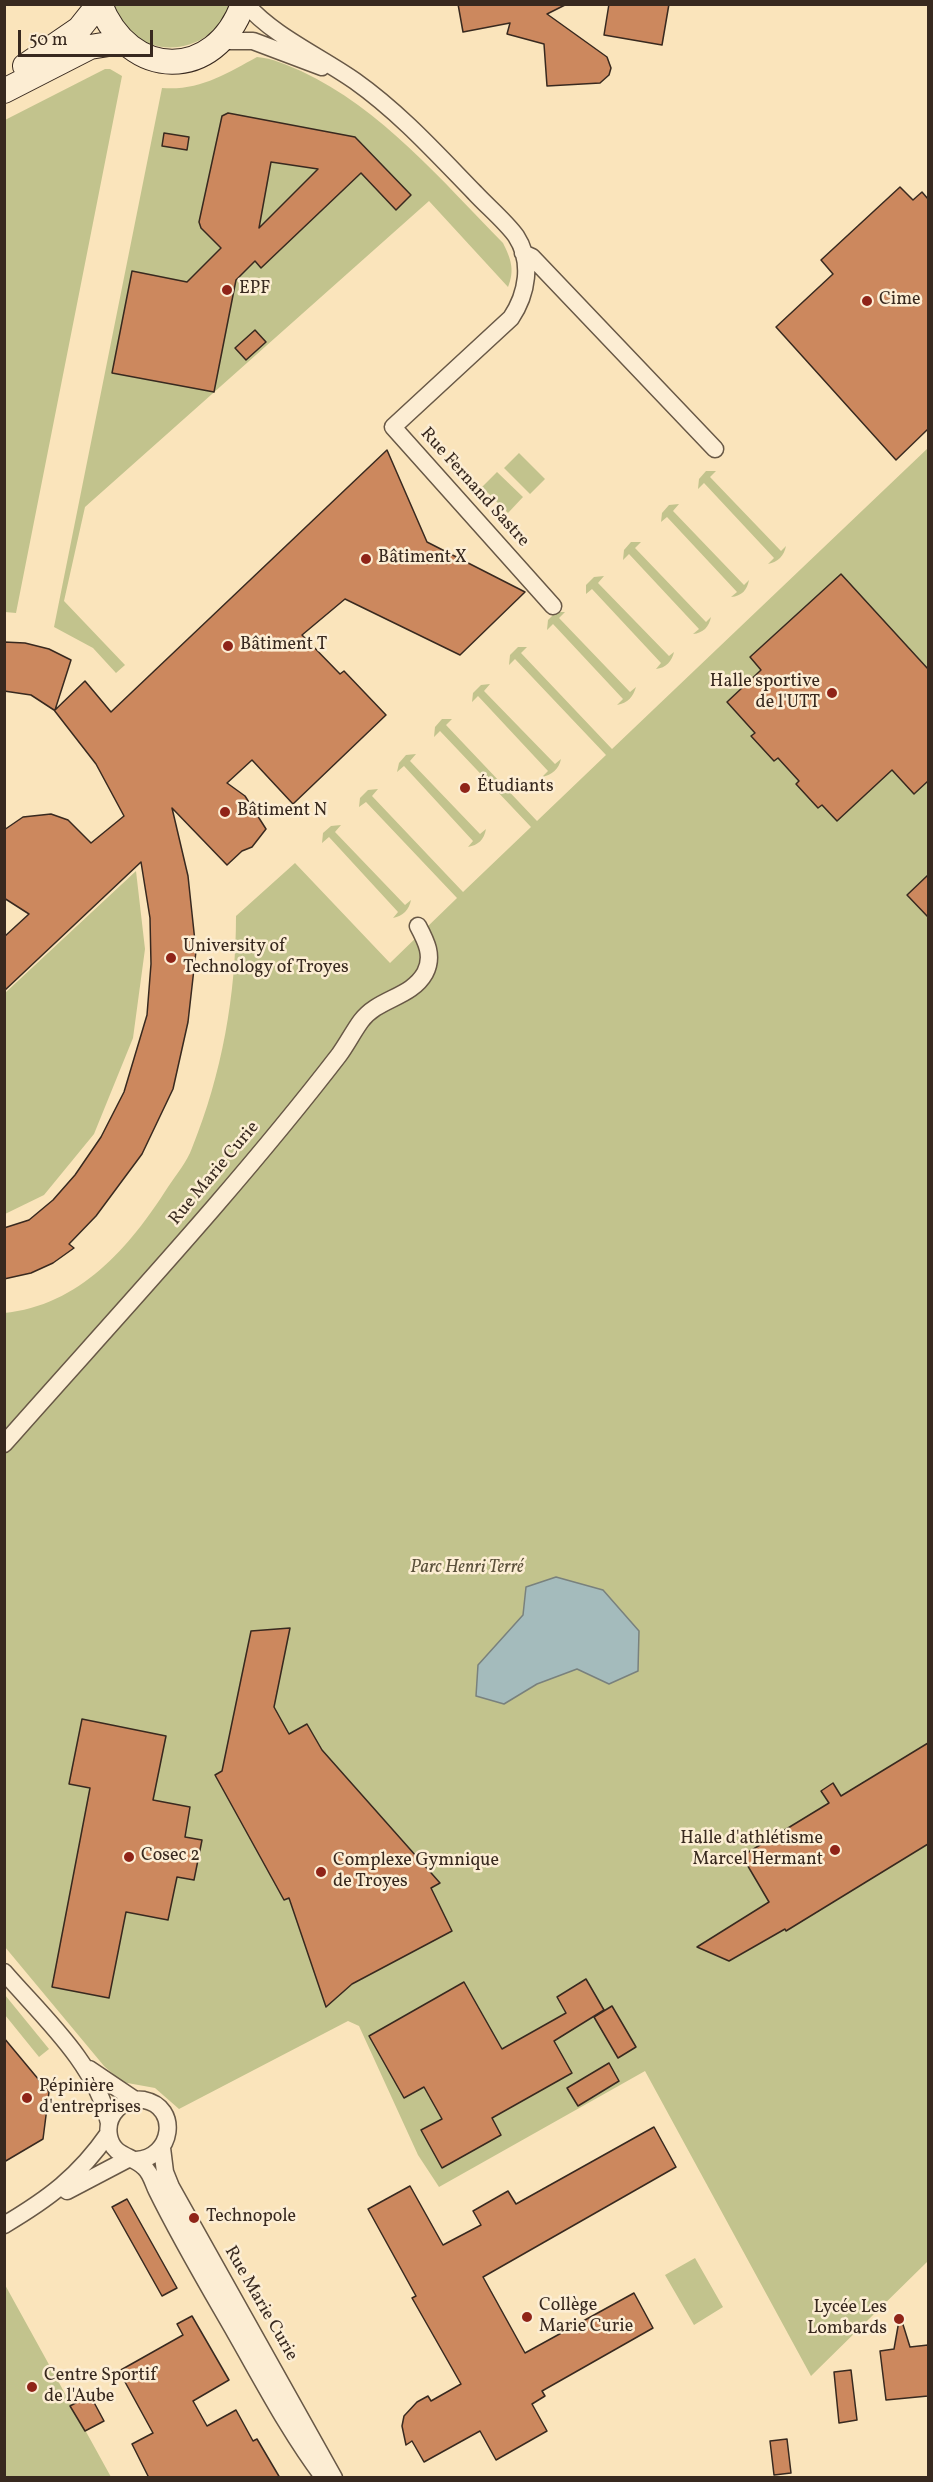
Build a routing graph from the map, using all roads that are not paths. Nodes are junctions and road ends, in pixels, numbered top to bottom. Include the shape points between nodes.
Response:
1 (99, 4) edge
2 (244, 4) edge
3 (222, 41) junction
4 (121, 42) junction
5 (352, 79) junction
6 (4, 80) edge
7 (4, 91) edge
8 (523, 253) junction
9 (715, 449) dead end
10 (553, 606) dead end
11 (418, 926) dead end
12 (4, 1444) edge
13 (4, 1972) edge
14 (78, 2060) junction
15 (135, 2100) junction
16 (108, 2128) junction
17 (162, 2148) junction
18 (132, 2159) junction
19 (39, 2204) junction
20 (4, 2225) edge
21 (324, 2478) edge
22 (334, 2478) edge

1 - 4 street via 107,24
1 - 6 street via 80,29
2 - 3 street
2 - 5 street
3 - 4 street via 195,57 172,61 148,58
3 - 5 street via 254,41
4 - 7 street via 90,47
5 - 8 street, Rue Fernand Sastre via 420,135 516,236
8 - 9 street via 532,257 592,318
8 - 10 street, Rue Fernand Sastre via 526,283 520,305 511,318 393,427
11 - 12 street, Rue Marie Curie via 430,957 423,976 406,992 373,1008 362,1019 278,1130
13 - 14 street
14 - 15 street
14 - 16 street via 101,2096
15 - 16 street via 118,2107
15 - 17 street via 154,2104 161,2111 168,2129
16 - 18 street via 114,2149
16 - 19 street via 82,2169
17 - 18 street via 150,2157
17 - 22 street, Rue Marie Curie via 171,2187
18 - 19 street
18 - 21 street, Rue Marie Curie via 148,2171 170,2218 292,2432
19 - 20 street

